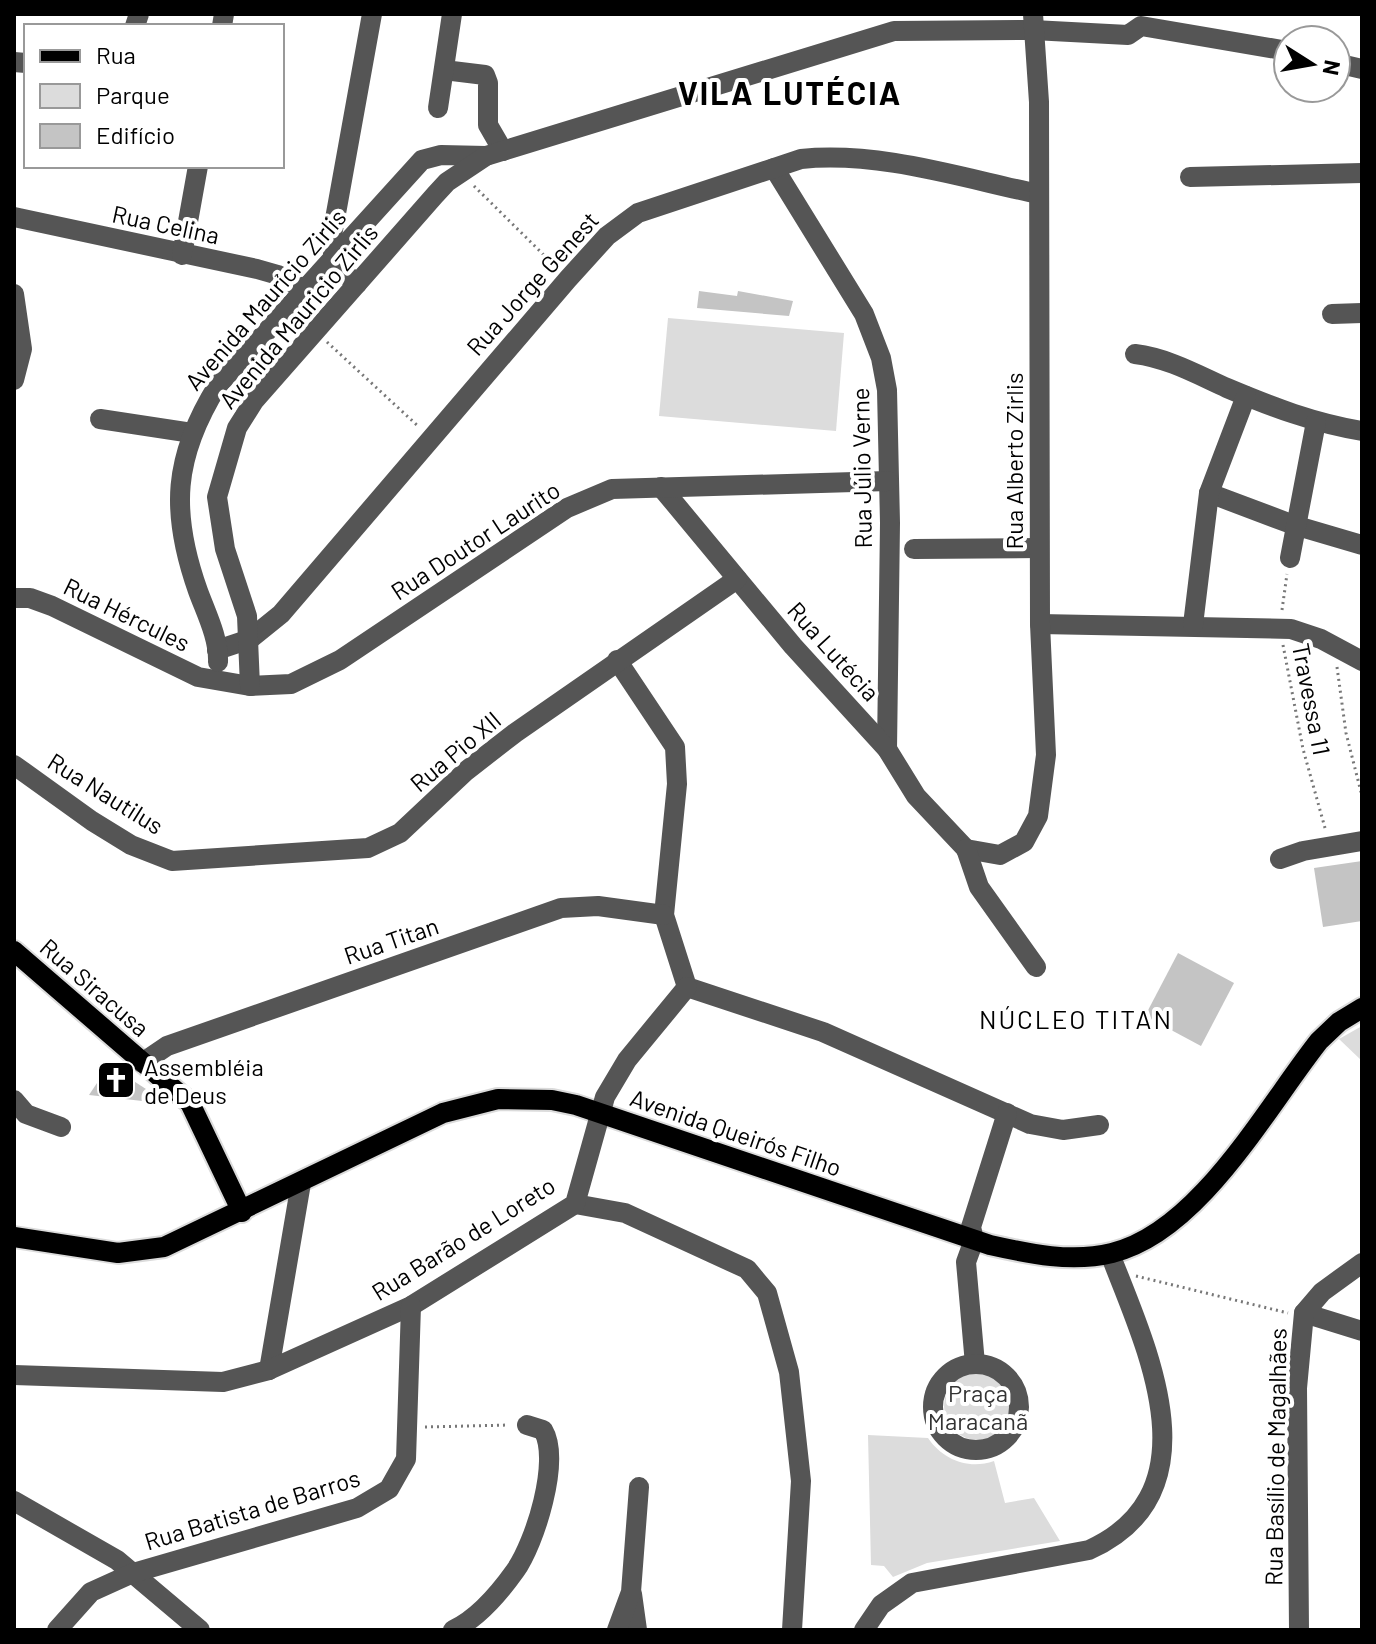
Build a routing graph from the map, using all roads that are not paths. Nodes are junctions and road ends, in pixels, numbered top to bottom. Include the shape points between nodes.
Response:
1 (372, 14) edge
2 (452, 14) edge
3 (1141, 20) edge
4 (894, 22) edge
5 (1033, 22) edge
6 (1272, 48) edge
7 (444, 70) junction
8 (438, 108) dead end
9 (494, 153) junction
10 (427, 158) junction
11 (198, 168) edge
12 (774, 168) junction
13 (1362, 173) edge
14 (454, 177) junction
15 (1190, 177) dead end
16 (1038, 194) junction
17 (14, 217) edge
18 (182, 255) junction
19 (333, 257) junction
20 (357, 284) junction
21 (304, 289) junction
22 (14, 294) edge
23 (1362, 313) edge
24 (1332, 314) dead end
25 (1135, 354) dead end
26 (14, 380) edge
27 (1246, 396) junction
28 (100, 419) dead end
29 (1316, 422) junction
30 (1362, 431) edge
31 (192, 433) junction
32 (888, 481) junction
33 (661, 487) junction
34 (1209, 493) junction
35 (1294, 525) junction
36 (1362, 545) edge
37 (1039, 548) junction
38 (914, 549) dead end
39 (1290, 558) road end
40 (737, 579) junction
41 (14, 598) edge
42 (1040, 624) junction
43 (1193, 625) junction
44 (250, 639) junction
45 (217, 650) junction
46 (617, 660) junction
47 (1362, 661) edge
48 (216, 680) junction
49 (250, 686) junction
50 (887, 749) junction
51 (14, 765) edge
52 (1362, 841) edge
53 (966, 849) junction
54 (1280, 859) dead end
55 (172, 861) joint
56 (664, 915) junction
57 (14, 951) edge
58 (1036, 967) dead end
59 (687, 987) junction
60 (1362, 1008) edge
61 (142, 1063) junction
62 (14, 1100) edge
63 (600, 1113) junction
64 (1007, 1113) junction
65 (1099, 1125) dead end
66 (61, 1127) dead end
67 (301, 1183) junction
68 (575, 1204) junction
69 (242, 1212) junction
70 (14, 1237) edge
71 (974, 1240) junction
72 (1110, 1254) junction
73 (1362, 1263) edge
74 (411, 1306) junction
75 (1304, 1313) junction
76 (1362, 1331) edge
77 (975, 1364) junction
78 (269, 1370) junction
79 (14, 1375) edge
80 (527, 1425) road end
81 (639, 1487) dead end
82 (14, 1501) edge
83 (133, 1573) junction
84 (631, 1592) junction
85 (57, 1630) edge
86 (200, 1630) edge
87 (453, 1630) edge
88 (617, 1630) edge
89 (637, 1630) edge
90 (792, 1630) edge
91 (864, 1630) edge
92 (1299, 1630) edge

1 - 19 street via 333,226
2 - 7 street
3 - 5 street via 1128,35
3 - 6 street
4 - 5 street
4 - 9 street
5 - 16 street, Rua Alberto Zirlis
7 - 8 street
7 - 9 street via 485,75
9 - 10 street
9 - 14 street, Avenida Mauricio Zirlis
10 - 14 street
10 - 19 street, Avenida Maurício Zirlis
11 - 18 street
12 - 16 street, Rua Jorge Genest via 827,156 872,160
12 - 32 street, Rua Júlio Verne via 830,253 876,339 887,390
12 - 44 street, Rua Jorge Genest via 638,213 607,236 281,614
13 - 15 street
14 - 20 street, Avenida Mauricio Zirlis
16 - 37 street, Rua Alberto Zirlis
17 - 18 street, Rua Celina
18 - 21 street, Rua Celina via 278,275
19 - 20 street
19 - 21 street, Avenida Maurício Zirlis
20 - 44 street, Avenida Mauricio Zirlis via 254,401 237,428 221,473 218,521
21 - 31 street, Avenida Maurício Zirlis via 218,385
22 - 26 street via 22,349
23 - 24 street
25 - 27 street via 1164,360
27 - 29 street
27 - 34 street
28 - 31 street
29 - 30 street
29 - 35 street
31 - 45 street, Avenida Maurício Zirlis via 179,487 179,514 187,560
32 - 33 street, Rua Doutor Laurito
32 - 50 street, Rua Júlio Verne
33 - 40 street, Rua Lutécia
33 - 49 street, Rua Doutor Laurito via 612,489 567,508 305,680
34 - 35 street
34 - 43 street
35 - 36 street
35 - 39 street
37 - 38 street
37 - 42 street, Rua Alberto Zirlis
40 - 46 street, Rua Pio XII
40 - 50 street, Rua Lutécia
41 - 48 street, Rua Hércules via 52,606 183,671
42 - 43 street
42 - 53 street, Rua Alberto Zirlis via 1047,733 1038,816 1014,849 1000,855
43 - 47 street via 1280,628 1306,634
44 - 45 street, Rua Jorge Genest
44 - 49 street, Avenida Mauricio Zirlis
45 - 48 street, Avenida Maurício Zirlis
46 - 55 street, Rua Pio XII via 490,751 385,844 337,852
46 - 56 street via 675,747 677,784
48 - 49 street, Rua Doutor Laurito
50 - 53 street, Rua Lutécia via 916,796
51 - 55 street, Rua Nautilus via 92,821
52 - 54 street
53 - 58 street via 979,887
56 - 59 street
56 - 61 street, Rua Titan via 598,906 561,908 167,1046
57 - 61 main road, Rua Siracusa
59 - 63 street, Rua Barão de Loreto via 627,1060
59 - 64 street via 823,1032
60 - 72 main road, Avenida Queirós Filho via 1319,1041 1206,1190 1152,1235
61 - 69 main road, Rua Siracusa via 190,1103
62 - 66 street via 26,1114
63 - 67 main road, Avenida Queirós Filho via 552,1100 476,1104 443,1113
63 - 68 street, Rua Barão de Loreto
63 - 71 main road, Avenida Queirós Filho
64 - 65 street via 1063,1130
64 - 71 street via 971,1227
67 - 69 main road, Avenida Queirós Filho
67 - 78 street
68 - 74 street, Rua Barão de Loreto
68 - 90 street via 625,1213 747,1269 767,1293 789,1372 801,1481
69 - 70 main road, Avenida Queirós Filho via 188,1239 141,1252
71 - 72 main road, Avenida Queirós Filho via 1045,1256
71 - 77 street via 966,1262
72 - 91 street via 1152,1363 1162,1410 1159,1462 1139,1512 1117,1535 1089,1550 912,1583 881,1605
73 - 75 street, Rua Basílio de Magalhães via 1322,1292
74 - 78 street, Rua Barão de Loreto
74 - 83 street, Rua Batista de Barros via 409,1427 401,1470 389,1489 304,1525
75 - 76 street
75 - 92 street, Rua Basílio de Magalhães via 1297,1388
77 - 77 street via 961,1367 939,1385 933,1412 945,1437 970,1450 997,1445 1008,1436 1018,1410 1011,1383 1001,1373
78 - 79 street, Rua Barão de Loreto via 223,1382
80 - 87 street via 543,1430 550,1450 550,1472 535,1525 517,1569 487,1604
81 - 84 street
82 - 83 street
83 - 85 street, Rua Batista de Barros via 91,1592
83 - 86 street
84 - 88 street
84 - 89 street

